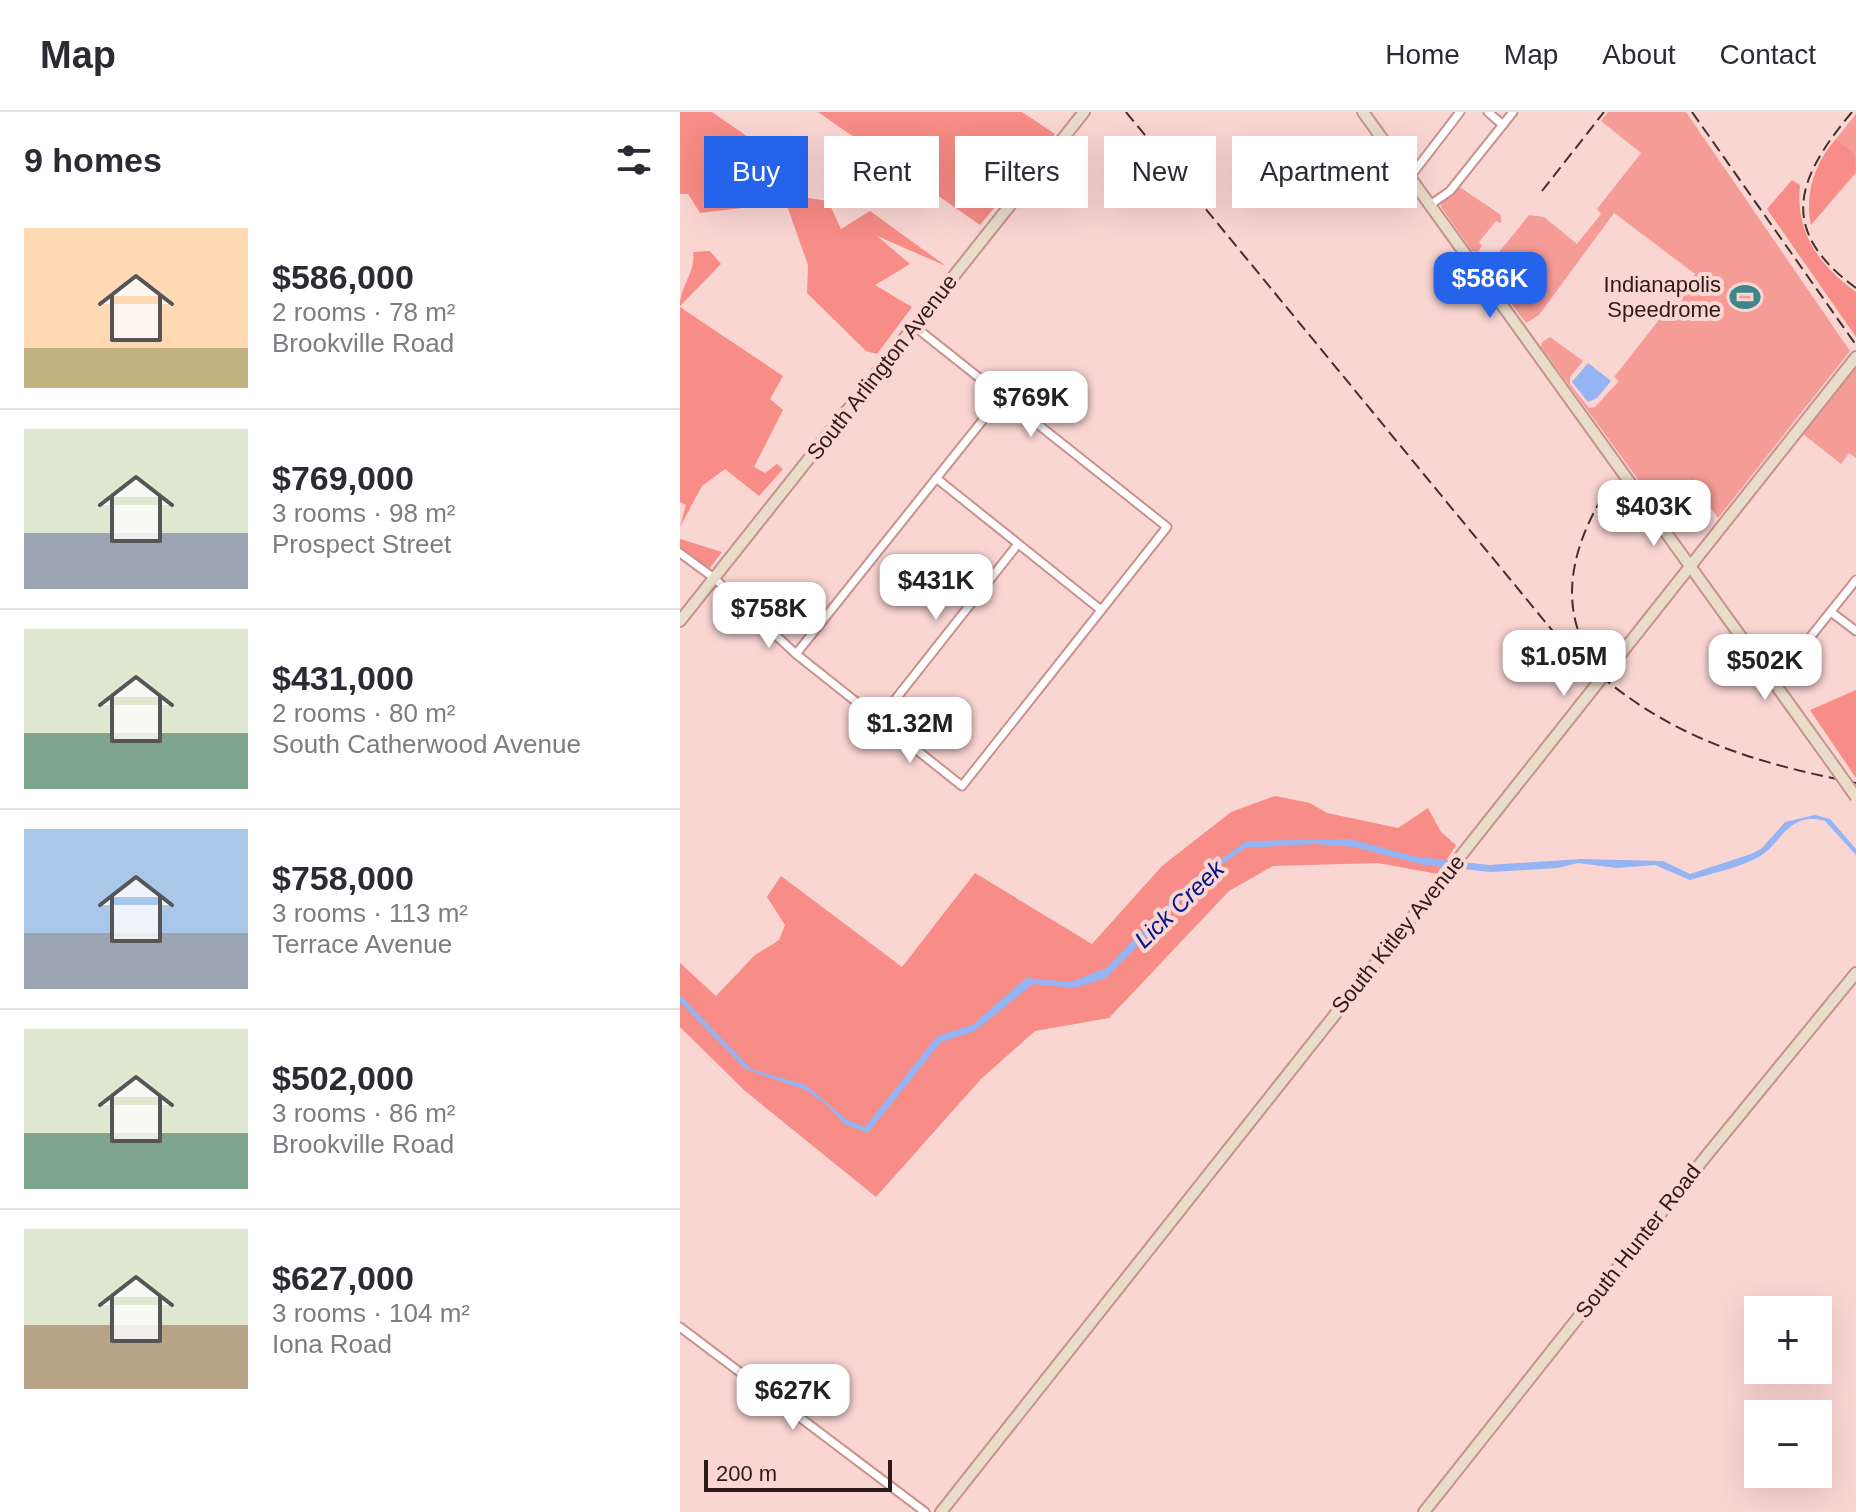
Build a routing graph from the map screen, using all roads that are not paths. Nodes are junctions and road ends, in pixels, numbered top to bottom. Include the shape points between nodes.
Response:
1 (1084, 112) edge
2 (1363, 112) edge
3 (1460, 112) edge
4 (1488, 112) edge
5 (1513, 112) edge
6 (1503, 125) junction
7 (1380, 136) edge
8 (1417, 168) edge
9 (1417, 187) edge
10 (1430, 205) junction
11 (914, 326) junction
12 (1856, 357) edge
13 (1002, 396) junction
14 (936, 478) junction
15 (1018, 544) junction
16 (680, 553) edge
17 (1689, 568) junction
18 (714, 578) junction
19 (1856, 580) edge
20 (1101, 610) junction
21 (1831, 612) junction
22 (680, 621) edge
23 (1856, 631) edge
24 (796, 654) junction
25 (1758, 665) junction
26 (879, 720) junction
27 (1856, 797) edge
28 (1856, 973) edge
29 (680, 1327) edge
30 (925, 1512) edge
31 (941, 1512) edge
32 (1424, 1512) edge

1 - 11 street, South Arlington Avenue
2 - 7 street
3 - 8 street
4 - 6 street
5 - 6 street
6 - 10 street via 1450,191
9 - 10 street
10 - 17 street
11 - 13 street
11 - 18 street, South Arlington Avenue
12 - 17 street, South Kitley Avenue
13 - 14 street
13 - 20 street via 1167,527
14 - 15 street
14 - 24 street
15 - 20 street
15 - 26 street
16 - 18 street
17 - 25 street
17 - 31 street, South Kitley Avenue
18 - 22 street, South Arlington Avenue
18 - 24 street
19 - 21 street
20 - 26 street via 962,786
21 - 23 street
21 - 25 street via 1794,657
24 - 26 street
25 - 27 street, bridge
28 - 32 street, South Hunter Road
29 - 30 street

